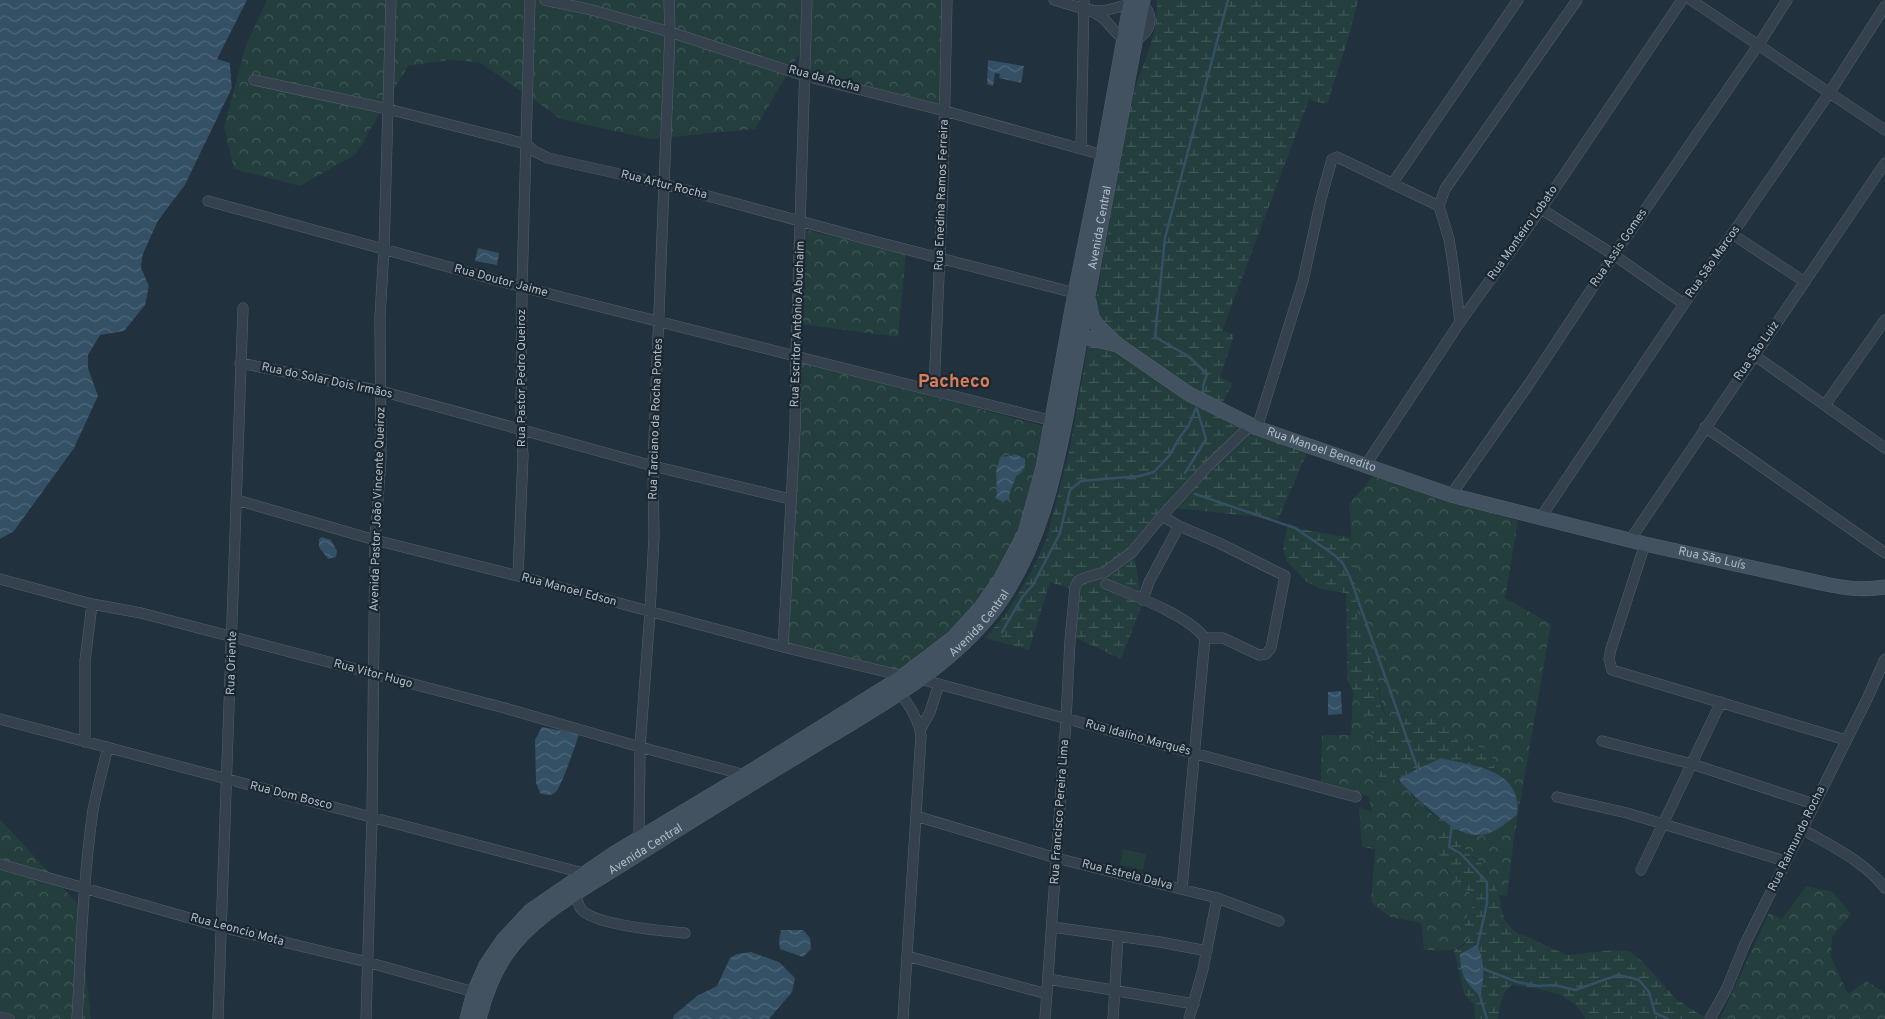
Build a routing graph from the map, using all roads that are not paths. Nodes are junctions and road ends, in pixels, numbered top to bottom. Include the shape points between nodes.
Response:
1 (391, 0) edge
2 (530, 0) edge
3 (545, 0) edge
4 (669, 0) edge
5 (807, 0) edge
6 (947, 0) edge
7 (1054, 0) edge
8 (1518, 0) edge
9 (1578, 0) edge
10 (1682, 0) edge
11 (1691, 0) edge
12 (1787, 0) edge
13 (1136, 3) edge
14 (1084, 4) edge
15 (1885, 6) edge
16 (670, 32) junction
17 (1130, 35) junction
18 (1759, 44) junction
19 (805, 76) junction
20 (254, 80) dead end
21 (1830, 92) junction
22 (388, 109) junction
23 (945, 111) junction
24 (1885, 130) edge
25 (526, 144) junction
26 (1081, 149) junction
27 (1103, 154) junction
28 (1885, 163) edge
29 (664, 184) junction
30 (1392, 184) junction
31 (208, 201) dead end
32 (1440, 206) junction
33 (1541, 209) junction
34 (800, 222) junction
35 (1732, 234) junction
36 (384, 249) junction
37 (1614, 255) junction
38 (939, 259) junction
39 (1805, 282) junction
40 (522, 287) junction
41 (1081, 295) junction
42 (1684, 304) junction
43 (243, 308) dead end
44 (1885, 320) edge
45 (660, 322) junction
46 (1460, 322) junction
47 (1882, 332) edge
48 (1075, 334) junction
49 (1103, 342) junction
50 (1118, 345) junction
51 (1079, 351) junction
52 (796, 355) junction
53 (1754, 355) junction
54 (240, 363) junction
55 (934, 390) junction
56 (381, 391) junction
57 (1825, 405) junction
58 (1053, 421) junction
59 (1254, 426) junction
60 (1704, 427) junction
61 (521, 429) junction
62 (1885, 448) edge
63 (653, 466) junction
64 (1365, 466) junction
65 (1452, 495) junction
66 (790, 499) junction
67 (237, 500) junction
68 (1162, 516) junction
69 (1541, 517) junction
70 (1179, 526) junction
71 (375, 540) junction
72 (1630, 540) junction
73 (1645, 544) junction
74 (1885, 553) edge
75 (518, 576) junction
76 (0, 579) edge
77 (1106, 584) dead end
78 (1881, 590) edge
79 (1143, 600) junction
80 (92, 604) junction
81 (650, 612) junction
82 (233, 637) junction
83 (1204, 638) junction
84 (783, 647) junction
85 (1885, 659) edge
86 (374, 674) junction
87 (903, 676) junction
88 (920, 679) junction
89 (939, 684) junction
90 (900, 693) junction
91 (1721, 702) junction
92 (0, 719) edge
93 (1066, 720) junction
94 (920, 730) junction
95 (1846, 740) junction
96 (1602, 741) dead end
97 (85, 742) junction
98 (108, 747) junction
99 (640, 747) junction
100 (1195, 753) junction
101 (1692, 764) junction
102 (745, 775) junction
103 (226, 780) junction
104 (1356, 797) dead end
105 (1557, 797) dead end
106 (1814, 804) junction
107 (916, 816) junction
108 (372, 817) junction
109 (1663, 823) junction
110 (1802, 829) junction
111 (639, 838) junction
112 (1056, 858) junction
113 (1785, 861) junction
114 (0, 864) edge
115 (1641, 870) dead end
116 (583, 873) junction
117 (85, 887) junction
118 (1182, 888) junction
119 (1885, 888) edge
120 (576, 894) junction
121 (1217, 898) junction
122 (1280, 921) dead end
123 (221, 927) junction
124 (1052, 927) junction
125 (685, 933) dead end
126 (1118, 938) junction
127 (1207, 951) junction
128 (907, 956) junction
129 (367, 962) junction
130 (1048, 979) junction
131 (1115, 991) junction
132 (474, 992) junction
133 (1047, 994) junction
134 (1194, 1004) junction
135 (0, 1017) edge
136 (9, 1019) edge
137 (77, 1019) edge
138 (218, 1019) edge
139 (366, 1019) edge
140 (467, 1019) edge
141 (479, 1019) edge
142 (903, 1019) edge
143 (1045, 1019) edge
144 (1113, 1019) edge
145 (1189, 1019) edge
146 (1710, 1019) edge

1 - 22 street, Avenida Pastor João Vincente Queiroz
2 - 25 street, Rua Pastor Pedro Queiroz
3 - 16 street, Rua da Rocha
4 - 16 street, Rua Tarciano da Rocha Pontes
5 - 19 street, Rua Escritor Antônio Abuchaim
6 - 23 street, Rua Enedina Ramos Ferreira
7 - 14 street
8 - 30 street
9 - 32 street via 1450,179
10 - 33 street, Rua Monteiro Lobato
11 - 18 street
12 - 18 street, Rua Assis Gomes
13 - 14 street via 1100,11
13 - 17 main road, Avenida Central
13 - 17 street via 1114,14 1113,24
14 - 17 street
14 - 26 street
15 - 21 street, Rua São Marcos
16 - 19 street, Rua da Rocha
16 - 29 street, Rua Tarciano da Rocha Pontes
17 - 27 main road, Avenida Central via 1121,54
17 - 41 main road, Avenida Central via 1126,92
18 - 21 street
18 - 37 street, Rua Assis Gomes
19 - 23 street, Rua da Rocha
19 - 34 street, Rua Escritor Antônio Abuchaim
20 - 22 street, Rua Artur Rocha
21 - 24 street
21 - 35 street, Rua São Marcos
22 - 25 street, Rua Artur Rocha
22 - 36 street, Avenida Pastor João Vincente Queiroz
23 - 26 street, Rua da Rocha
23 - 38 street, Rua Enedina Ramos Ferreira
25 - 29 street, Rua Artur Rocha via 548,158
25 - 40 street, Rua Pastor Pedro Queiroz
26 - 27 street, Rua da Rocha
27 - 41 main road, Avenida Central
28 - 39 street, Rua São Luiz
29 - 34 street, Rua Artur Rocha
29 - 45 street, Rua Tarciano da Rocha Pontes
30 - 32 street
30 - 59 street via 1338,157 1332,159 1303,281
31 - 36 street, Rua Doutor Jaime
32 - 46 street via 1452,255
33 - 37 street
33 - 46 street, Rua Monteiro Lobato
34 - 38 street, Rua Artur Rocha
34 - 52 street, Rua Escritor Antônio Abuchaim
35 - 39 street
35 - 42 street, Rua São Marcos
36 - 40 street, Rua Doutor Jaime
36 - 56 street, Avenida Pastor João Vincente Queiroz via 380,317
37 - 42 street
37 - 65 street, Rua Assis Gomes
38 - 41 street, Rua Artur Rocha
38 - 55 street, Rua Enedina Ramos Ferreira
39 - 53 street, Rua São Luiz
40 - 45 street, Rua Doutor Jaime
40 - 61 street, Rua Pastor Pedro Queiroz
41 - 48 main road, Avenida Central
41 - 50 main road, Rua Manoel Benedito via 1097,325
42 - 69 street, Rua São Marcos
43 - 54 street, Rua Oriente
44 - 47 street
45 - 52 street, Rua Doutor Jaime
45 - 63 street, Rua Tarciano da Rocha Pontes
46 - 64 street, Rua Monteiro Lobato
47 - 57 street
48 - 49 main road, Rua Manoel Benedito
48 - 51 main road, Avenida Central
48 - 58 main road, Avenida Central
49 - 50 main road, Rua Manoel Benedito
49 - 51 main road via 1089,343
50 - 59 main road, Rua Manoel Benedito via 1189,394
51 - 88 main road, Avenida Central via 1055,472 1027,554 988,618 952,655
52 - 55 street, Rua Doutor Jaime
52 - 66 street, Rua Escritor Antônio Abuchaim
53 - 57 street
53 - 60 street, Rua São Luiz
54 - 56 street, Rua do Solar Dois Irmãos
54 - 67 street, Rua Oriente
55 - 58 street, Rua Doutor Jaime
56 - 61 street, Rua do Solar Dois Irmãos
56 - 71 street, Avenida Pastor João Vincente Queiroz via 381,458
57 - 62 street
58 - 87 main road, Avenida Central via 1025,533 1005,572 982,606 953,638
59 - 64 main road, Rua Manoel Benedito
59 - 68 street via 1207,467
60 - 72 street, Rua São Luiz
60 - 74 street
61 - 63 street, Rua do Solar Dois Irmãos
61 - 75 street, Rua Pastor Pedro Queiroz via 523,456
63 - 66 street, Rua do Solar Dois Irmãos
63 - 81 street, Rua Tarciano da Rocha Pontes
64 - 65 main road, Rua Manoel Benedito
65 - 69 main road, Rua Manoel Benedito
66 - 84 street, Rua Escritor Antônio Abuchaim
67 - 71 street, Rua Manoel Edson
67 - 82 street, Rua Oriente
68 - 70 street
68 - 93 street, Rua Francisco Pereira Lima via 1132,552 1105,572 1078,581 1072,605
69 - 72 main road, Rua São Luís
70 - 79 street
70 - 83 street via 1285,576 1271,648 1266,654 1259,655 1223,638
71 - 75 street, Rua Manoel Edson
71 - 86 street, Avenida Pastor João Vincente Queiroz
72 - 73 main road, Rua São Luís
73 - 78 main road, Rua São Luís via 1830,585
73 - 91 street via 1611,649 1612,670
75 - 81 street, Rua Manoel Edson
76 - 80 street, Rua Vitor Hugo
77 - 79 street
79 - 83 street via 1176,615
80 - 82 street, Rua Vitor Hugo
80 - 97 street via 85,660
81 - 84 street, Rua Manoel Edson
81 - 99 street, Rua Tarciano da Rocha Pontes
82 - 86 street, Rua Vitor Hugo
82 - 103 street, Rua Oriente
83 - 100 street
84 - 87 street, Rua Manoel Edson
85 - 95 street, Rua Raimundo Rocha
86 - 99 street, Rua Vitor Hugo
86 - 108 street, Avenida Pastor João Vincente Queiroz
87 - 102 main road, Avenida Central
88 - 89 street, Rua Idalino Marquês
88 - 90 main road, Avenida Central
89 - 93 street, Rua Idalino Marquês
89 - 94 street
90 - 94 street
90 - 120 main road, Avenida Central
91 - 95 street
91 - 101 street
92 - 97 street, Rua Dom Bosco
93 - 100 street, Rua Idalino Marquês
93 - 112 street, Rua Francisco Pereira Lima
94 - 107 street
95 - 106 street, Rua Raimundo Rocha
96 - 101 street
97 - 98 street, Rua Dom Bosco
98 - 103 street, Rua Dom Bosco
98 - 117 street via 94,808
99 - 102 street, Rua Vitor Hugo
99 - 111 street, Rua Tarciano da Rocha Pontes
100 - 104 street, Rua Idalino Marquês
100 - 118 street
101 - 106 street
101 - 109 street
102 - 111 main road, Avenida Central
103 - 108 street, Rua Dom Bosco
103 - 123 street, Rua Oriente
105 - 109 street
106 - 110 street, Rua Raimundo Rocha
107 - 112 street, Rua Estrela Dalva
107 - 128 street
108 - 116 street, Rua Dom Bosco
108 - 129 street, Avenida Pastor João Vincente Queiroz
109 - 113 street
109 - 115 street
110 - 113 street, Rua Raimundo Rocha
110 - 119 street via 1866,868
111 - 116 main road, Avenida Central
112 - 118 street, Rua Estrela Dalva
112 - 124 street, Rua Francisco Pereira Lima
113 - 146 street, Rua Raimundo Rocha
114 - 117 street, Rua Leoncio Mota
116 - 132 main road, Avenida Central via 530,911 503,940 486,965
117 - 123 street, Rua Leoncio Mota
117 - 137 street
118 - 121 street, Rua Estrela Dalva
120 - 125 street via 580,908 595,917 636,928
120 - 141 main road, Avenida Central via 531,927 508,952 498,966
121 - 122 street, Rua Estrela Dalva
121 - 127 street
123 - 129 street, Rua Leoncio Mota
123 - 138 street, Rua Oriente
124 - 126 street
124 - 130 street, Rua Francisco Pereira Lima
126 - 127 street
126 - 131 street
127 - 134 street
128 - 133 street
128 - 142 street
129 - 132 street, Rua Leoncio Mota
129 - 139 street, Avenida Pastor João Vincente Queiroz
130 - 131 street
130 - 133 street, Rua Francisco Pereira Lima
131 - 134 street
131 - 144 street
132 - 140 main road, Avenida Central
133 - 143 street, Rua Francisco Pereira Lima
134 - 145 street
135 - 136 street

